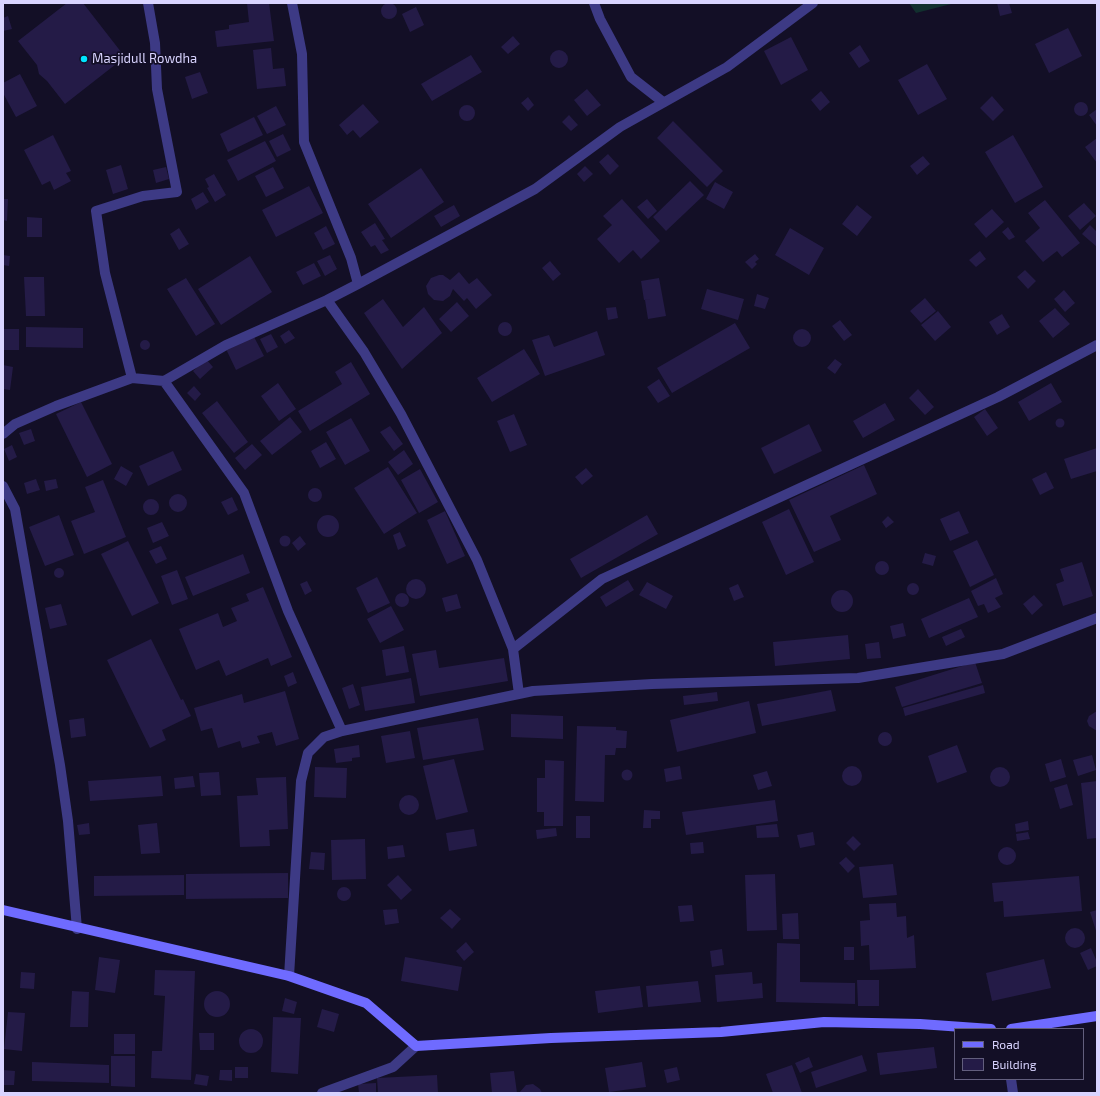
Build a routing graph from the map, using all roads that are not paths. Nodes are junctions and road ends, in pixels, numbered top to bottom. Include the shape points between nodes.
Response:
1 (148, 3) edge
2 (292, 3) edge
3 (594, 3) edge
4 (813, 3) edge
5 (663, 102) junction
6 (358, 284) junction
7 (327, 300) junction
8 (1097, 345) edge
9 (132, 378) junction
10 (164, 381) junction
11 (3, 434) edge
12 (3, 486) edge
13 (1097, 618) edge
14 (514, 649) junction
15 (519, 694) junction
16 (342, 731) junction
17 (3, 910) edge
18 (77, 929) junction
19 (289, 976) junction
20 (1097, 1016) edge
21 (977, 1028) edge
22 (1017, 1028) edge
23 (416, 1046) junction
24 (1011, 1080) edge
25 (322, 1093) edge
26 (1013, 1093) edge

1 - 9 street via 155,43 157,89 177,192 143,196 96,210 105,273
2 - 6 street via 302,54 304,142 351,258
3 - 5 street via 631,77
4 - 5 street via 727,67
5 - 6 street via 620,127 535,189
6 - 7 street
7 - 10 street via 226,345
7 - 14 street via 364,352 401,414 477,560
8 - 14 street via 998,397 602,580
9 - 10 street
9 - 11 street via 56,406 15,424
10 - 16 street via 244,492 288,611
12 - 18 street via 15,509 60,765 68,821
13 - 15 street via 1003,654 858,678 652,684
14 - 15 street
15 - 16 street
16 - 19 street via 324,737 308,753 304,767
17 - 18 street
18 - 19 street
19 - 23 street via 366,1003
20 - 22 street
21 - 23 street via 824,1022 721,1032
23 - 25 street via 393,1067
24 - 26 street

